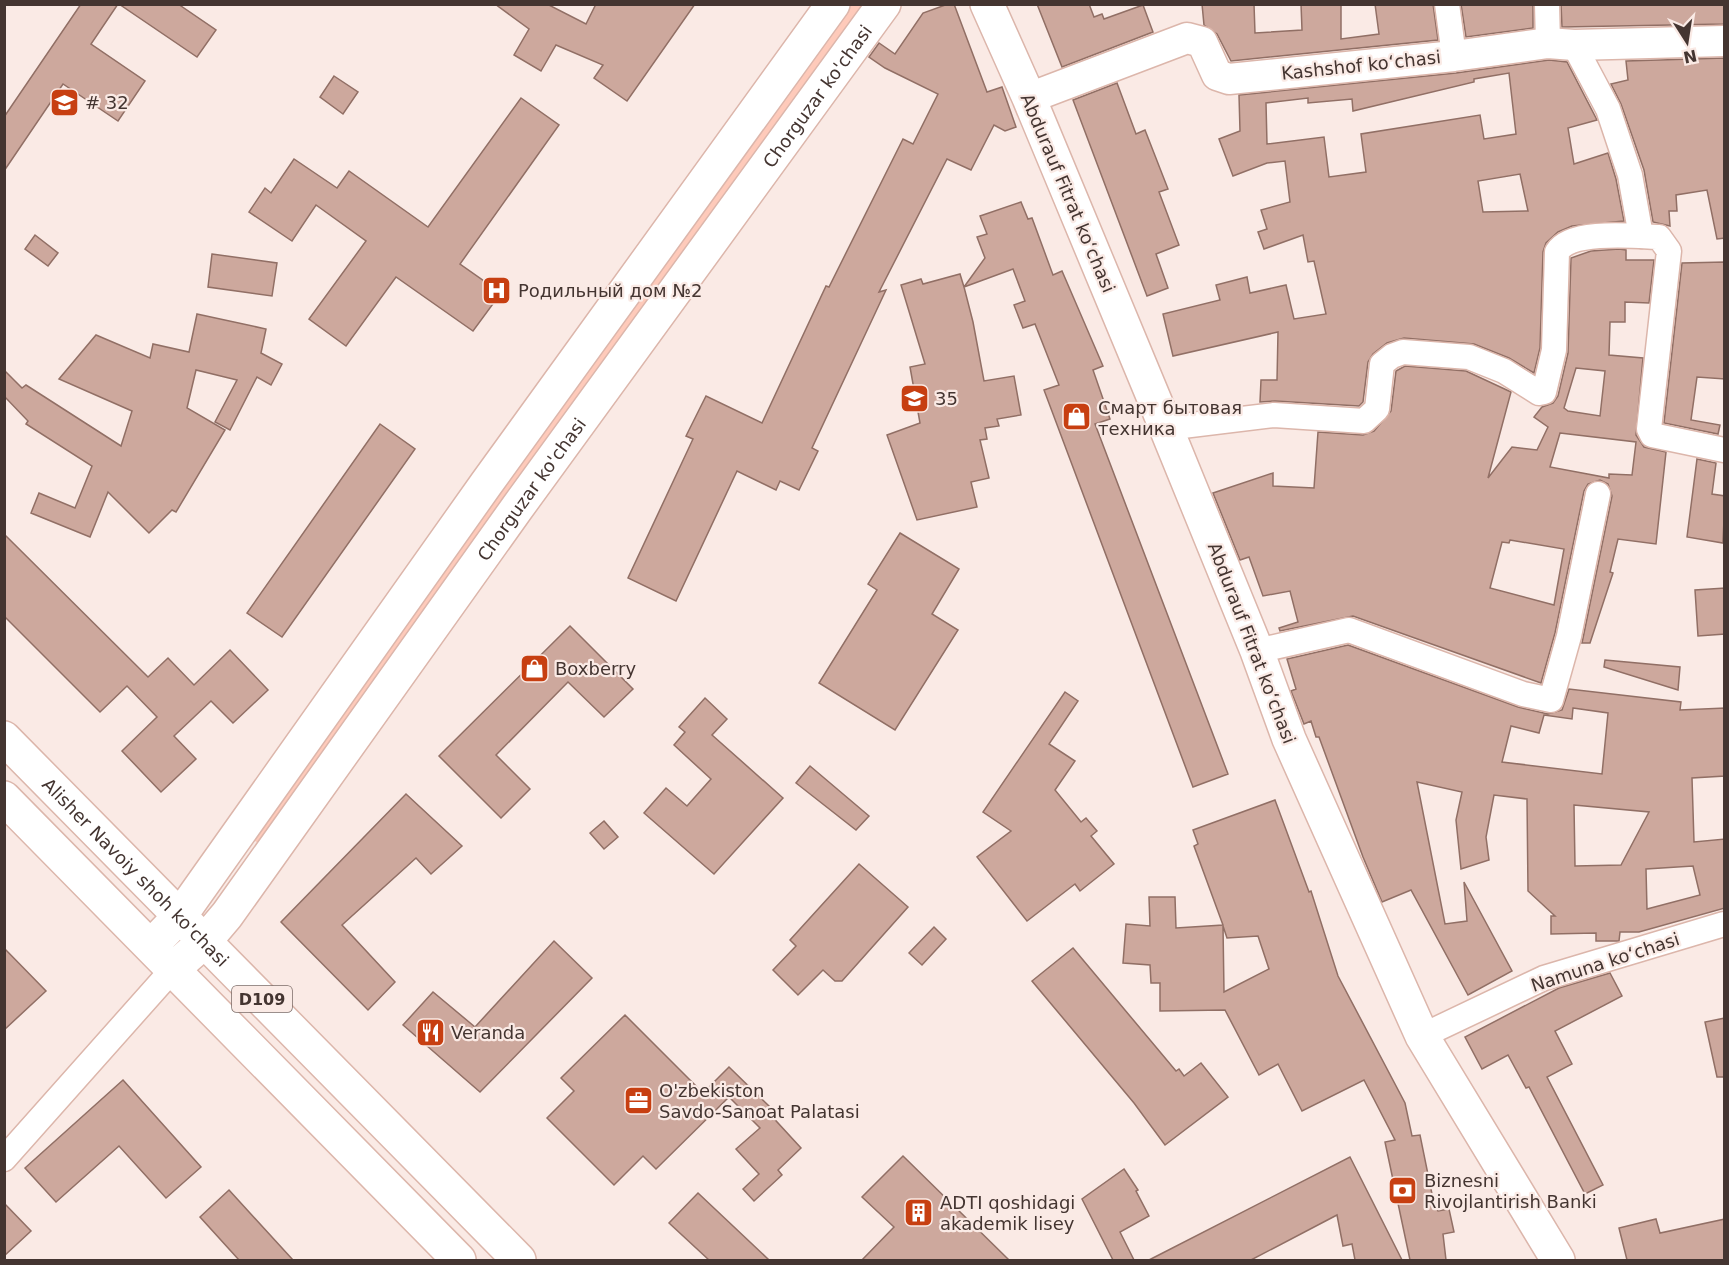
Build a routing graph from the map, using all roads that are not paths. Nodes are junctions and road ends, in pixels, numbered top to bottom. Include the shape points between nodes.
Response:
1 (833, 4) edge
2 (884, 4) edge
3 (987, 4) edge
4 (1447, 4) edge
5 (1547, 4) edge
6 (1725, 41) edge
7 (1561, 44) junction
8 (1454, 56) junction
9 (1029, 98) junction
10 (1641, 236) junction
11 (1166, 428) junction
12 (1725, 450) edge
13 (1598, 494) dead end
14 (1257, 651) junction
15 (4, 738) edge
16 (4, 798) edge
17 (180, 916) junction
18 (1725, 924) edge
19 (205, 941) junction
20 (151, 946) junction
21 (173, 969) junction
22 (1422, 1036) junction
23 (4, 1159) edge
24 (459, 1260) edge
25 (519, 1260) edge
26 (1558, 1260) edge

1 - 17 main road
2 - 19 main road, Chorguzar ko'chasi
3 - 9 main road, Abdurauf Fitrat koʻchasi
4 - 8 street
5 - 7 street
6 - 7 street, Kashshof koʻchasi
7 - 8 street, Kashshof koʻchasi
7 - 10 street via 1608,109 1630,175
8 - 9 street, Kashshof koʻchasi via 1229,79 1217,75 1202,42 1187,38
9 - 11 main road, Abdurauf Fitrat koʻchasi
10 - 11 street via 1609,235 1561,245 1557,252 1554,350 1544,392 1539,393 1504,371 1469,357 1403,352 1382,364 1377,409 1364,421 1274,415
10 - 12 street via 1659,237 1670,251 1649,429 1652,435
11 - 14 main road, Abdurauf Fitrat koʻchasi
13 - 14 street via 1569,636 1551,700 1523,694 1349,630
14 - 22 main road, Abdurauf Fitrat koʻchasi via 1296,756
15 - 17 main road, Alisher Navoiy shoh ko'chasi / D109
16 - 20 main road, D109
17 - 19 main road, Alisher Navoiy shoh ko'chasi / D109
17 - 20 main road
18 - 22 street, Namuna koʻchasi via 1544,978
19 - 21 main road, Chorguzar ko'chasi
19 - 25 main road, Alisher Navoiy shoh ko'chasi / D109
20 - 21 main road, D109
21 - 23 street
21 - 24 main road, D109
22 - 26 main road, Abdurauf Fitrat koʻchasi

